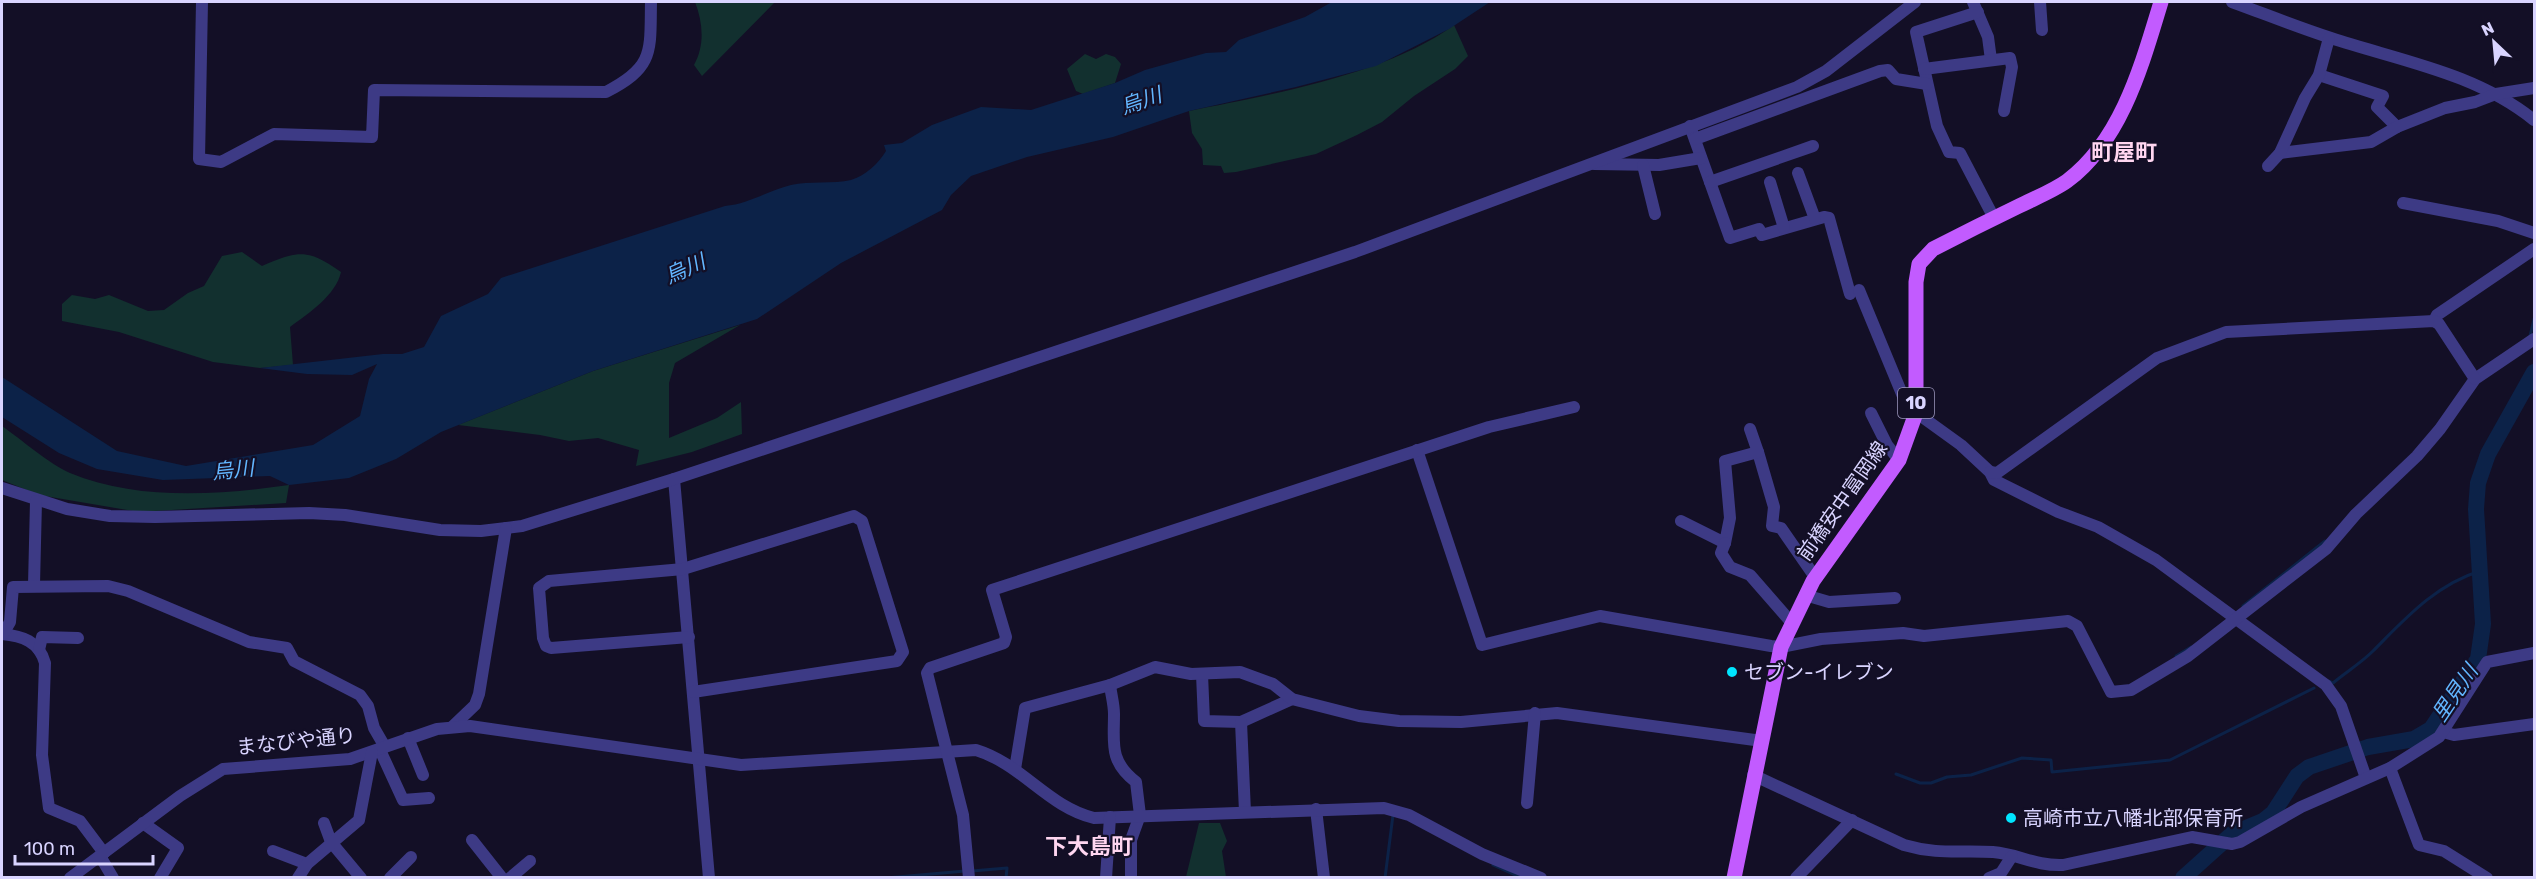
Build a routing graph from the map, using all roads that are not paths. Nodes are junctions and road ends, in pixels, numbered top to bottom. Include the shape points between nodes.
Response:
1 (202, 2) edge
2 (651, 2) edge
3 (1916, 2) edge
4 (2040, 2) edge
5 (2161, 2) edge
6 (2232, 2) edge
7 (1975, 7) edge
8 (2042, 30) dead end
9 (2330, 38) junction
10 (1991, 60) junction
11 (1924, 69) junction
12 (2319, 75) junction
13 (1926, 84) junction
14 (2535, 88) edge
15 (2496, 94) junction
16 (2004, 111) dead end
17 (2535, 120) edge
18 (1690, 126) junction
19 (2397, 127) junction
20 (1695, 139) junction
21 (1813, 146) dead end
22 (2280, 153) junction
23 (1701, 158) junction
24 (1587, 164) junction
25 (1643, 165) junction
26 (2268, 166) dead end
27 (1798, 173) dead end
28 (1710, 182) junction
29 (1770, 182) dead end
30 (2403, 203) dead end
31 (1655, 214) dead end
32 (1995, 218) junction
33 (1815, 219) junction
34 (1784, 228) junction
35 (2535, 233) edge
36 (2535, 249) edge
37 (2434, 321) junction
38 (2533, 340) edge
39 (2475, 379) junction
40 (1574, 407) dead end
41 (1871, 413) dead end
42 (1916, 413) junction
43 (1750, 429) dead end
44 (1418, 450) junction
45 (1758, 452) junction
46 (1899, 460) junction
47 (1990, 472) junction
48 (674, 479) junction
49 (2, 488) edge
50 (36, 501) junction
51 (1681, 521) dead end
52 (506, 528) junction
53 (1725, 543) junction
54 (683, 569) junction
55 (1815, 577) junction
56 (34, 585) junction
57 (1805, 595) junction
58 (1895, 598) dead end
59 (2237, 619) junction
60 (1791, 622) junction
61 (2, 634) edge
62 (689, 637) junction
63 (78, 638) dead end
64 (1781, 647) junction
65 (39, 650) junction
66 (2535, 653) edge
67 (1202, 674) junction
68 (1110, 685) junction
69 (693, 692) junction
70 (1292, 699) junction
71 (1535, 713) junction
72 (1241, 722) junction
73 (2535, 724) edge
74 (453, 726) junction
75 (2443, 732) junction
76 (408, 738) junction
77 (1762, 741) junction
78 (379, 750) junction
79 (948, 752) junction
80 (698, 761) junction
81 (2390, 768) junction
82 (1015, 769) junction
83 (423, 775) dead end
84 (1753, 775) junction
85 (2366, 778) junction
86 (429, 798) dead end
87 (1527, 803) dead end
88 (1316, 809) junction
89 (1245, 812) junction
90 (1140, 815) junction
91 (1110, 817) junction
92 (1852, 820) junction
93 (143, 823) junction
94 (324, 823) dead end
95 (472, 840) dead end
96 (331, 842) junction
97 (273, 851) dead end
98 (102, 855) junction
99 (2012, 856) junction
100 (411, 857) dead end
101 (530, 861) dead end
102 (308, 864) junction
103 (70, 878) edge
104 (112, 878) edge
105 (160, 878) edge
106 (298, 878) edge
107 (361, 878) edge
108 (390, 878) edge
109 (502, 878) edge
110 (510, 878) edge
111 (709, 878) edge
112 (969, 878) edge
113 (1106, 878) edge
114 (1131, 878) edge
115 (1324, 878) edge
116 (1540, 878) edge
117 (1734, 878) edge
118 (1796, 878) edge
119 (1989, 878) edge
120 (2487, 878) edge

1 - 2 street via 199,159 221,162 274,134 372,137 374,90 606,92 626,81 646,62
3 - 18 street via 1826,71 1771,97
4 - 8 street
5 - 32 main road, 前橋安中富岡線 / 10 via 2127,98 2097,152 2057,188
6 - 9 street
7 - 10 street via 1988,37
7 - 11 street via 1916,32
9 - 12 street
9 - 15 street via 2455,75
10 - 11 street
10 - 16 street via 2010,58
11 - 13 street
12 - 19 street via 2383,96 2377,106
12 - 22 street
13 - 20 street via 1896,79 1888,70 1880,71
13 - 32 street via 1937,126 1949,152 1960,153
14 - 15 street
15 - 17 street
15 - 19 street
18 - 20 street
18 - 24 street
19 - 22 street via 2371,142
20 - 23 street
21 - 28 street
22 - 26 street
23 - 25 street
23 - 28 street
24 - 25 street
24 - 48 street via 1355,252
25 - 31 street
27 - 33 street
28 - 34 street via 1730,238 1759,229 1762,235
29 - 34 street
30 - 35 street via 2498,221
32 - 42 main road, 前橋安中富岡線 / 10 via 1933,249 1918,264
33 - 34 street
33 - 42 street via 1829,218 1854,292 1907,406
36 - 37 street via 2437,315
37 - 39 street
37 - 47 street via 2226,332 2157,358 1997,473
38 - 39 street
39 - 59 street via 2425,447 2356,514 2336,540
40 - 44 street via 1489,427
41 - 46 street
42 - 46 main road, 前橋安中富岡線 / 10
42 - 47 street via 1943,429
43 - 45 street
44 - 64 street via 1482,645 1600,616
44 - 79 street via 992,590 1006,637 1004,643 930,668 927,673
45 - 53 street via 1725,461 1730,518
45 - 55 street via 1774,507 1772,526 1781,528
46 - 55 main road, 前橋安中富岡線 / 10
47 - 59 street via 1994,480 2098,527 2156,560
48 - 52 street via 559,516
48 - 54 street
49 - 50 street
50 - 52 street via 88,513 137,517 309,513 440,530
50 - 56 street
51 - 53 street
52 - 74 street via 479,694 475,705
53 - 60 street via 1721,553 1731,567 1750,575
54 - 62 street
54 - 62 street via 543,583 539,588 546,646 551,648
54 - 69 street via 854,516 861,521 903,652 897,661
55 - 57 main road, 前橋安中富岡線 / 10
56 - 61 street via 14,587 10,622
56 - 78 street via 95,585 128,591 249,642 287,648 294,661 360,695 368,706
57 - 58 street via 1829,602
57 - 60 main road, 前橋安中富岡線 / 10
59 - 64 street via 2188,656 2127,692 2111,692 2077,626 2068,621 1924,636 1903,633 1821,639
59 - 85 street via 2332,690
60 - 64 main road, 前橋安中富岡線 / 10
61 - 65 street via 25,637
62 - 69 street
63 - 65 street via 42,637
64 - 77 main road, 前橋安中富岡線 / 10
65 - 98 street via 45,663 42,755 49,808 80,821
66 - 75 street via 2487,662
67 - 68 street via 1155,667
67 - 70 street via 1228,671 1255,676 1274,684
67 - 72 street via 1204,721
68 - 82 street via 1025,708
68 - 90 street via 1114,712 1111,740 1123,772 1136,782
69 - 80 street
70 - 71 street via 1336,712 1399,721 1461,722
70 - 72 street
71 - 77 street via 1611,718
71 - 87 street
72 - 89 street
73 - 75 street via 2454,735
74 - 76 street, まなびや通り
74 - 80 street, まなびや通り via 508,730
75 - 81 street
76 - 78 street, まなびや通り
76 - 83 street
77 - 84 main road, 前橋安中富岡線 / 10
78 - 86 street via 403,800
78 - 93 street, まなびや通り via 333,762 223,769
78 - 96 street via 359,820
79 - 80 street, まなびや通り via 741,765
79 - 82 street, まなびや通り via 976,750
79 - 112 street via 963,815
80 - 111 street
81 - 85 street
81 - 120 street via 2419,845 2444,851
82 - 91 street, まなびや通り via 1066,808 1094,818
84 - 92 street
84 - 117 main road, 前橋安中富岡線 / 10
85 - 99 street via 2232,844 2192,837 2063,865 2042,866
88 - 89 street, まなびや通り
88 - 115 street
88 - 116 street, まなびや通り via 1384,808 1409,815 1482,854
89 - 90 street, まなびや通り
90 - 91 street, まなびや通り
90 - 114 street via 1131,840
91 - 113 street
92 - 99 street via 1930,853 1995,852
92 - 118 street
93 - 98 street, まなびや通り
93 - 105 street via 178,848
94 - 96 street
95 - 109 street
96 - 102 street
96 - 107 street
97 - 102 street
98 - 103 street, まなびや通り
98 - 104 street
99 - 119 street via 2001,873
100 - 108 street
101 - 110 street
102 - 106 street

